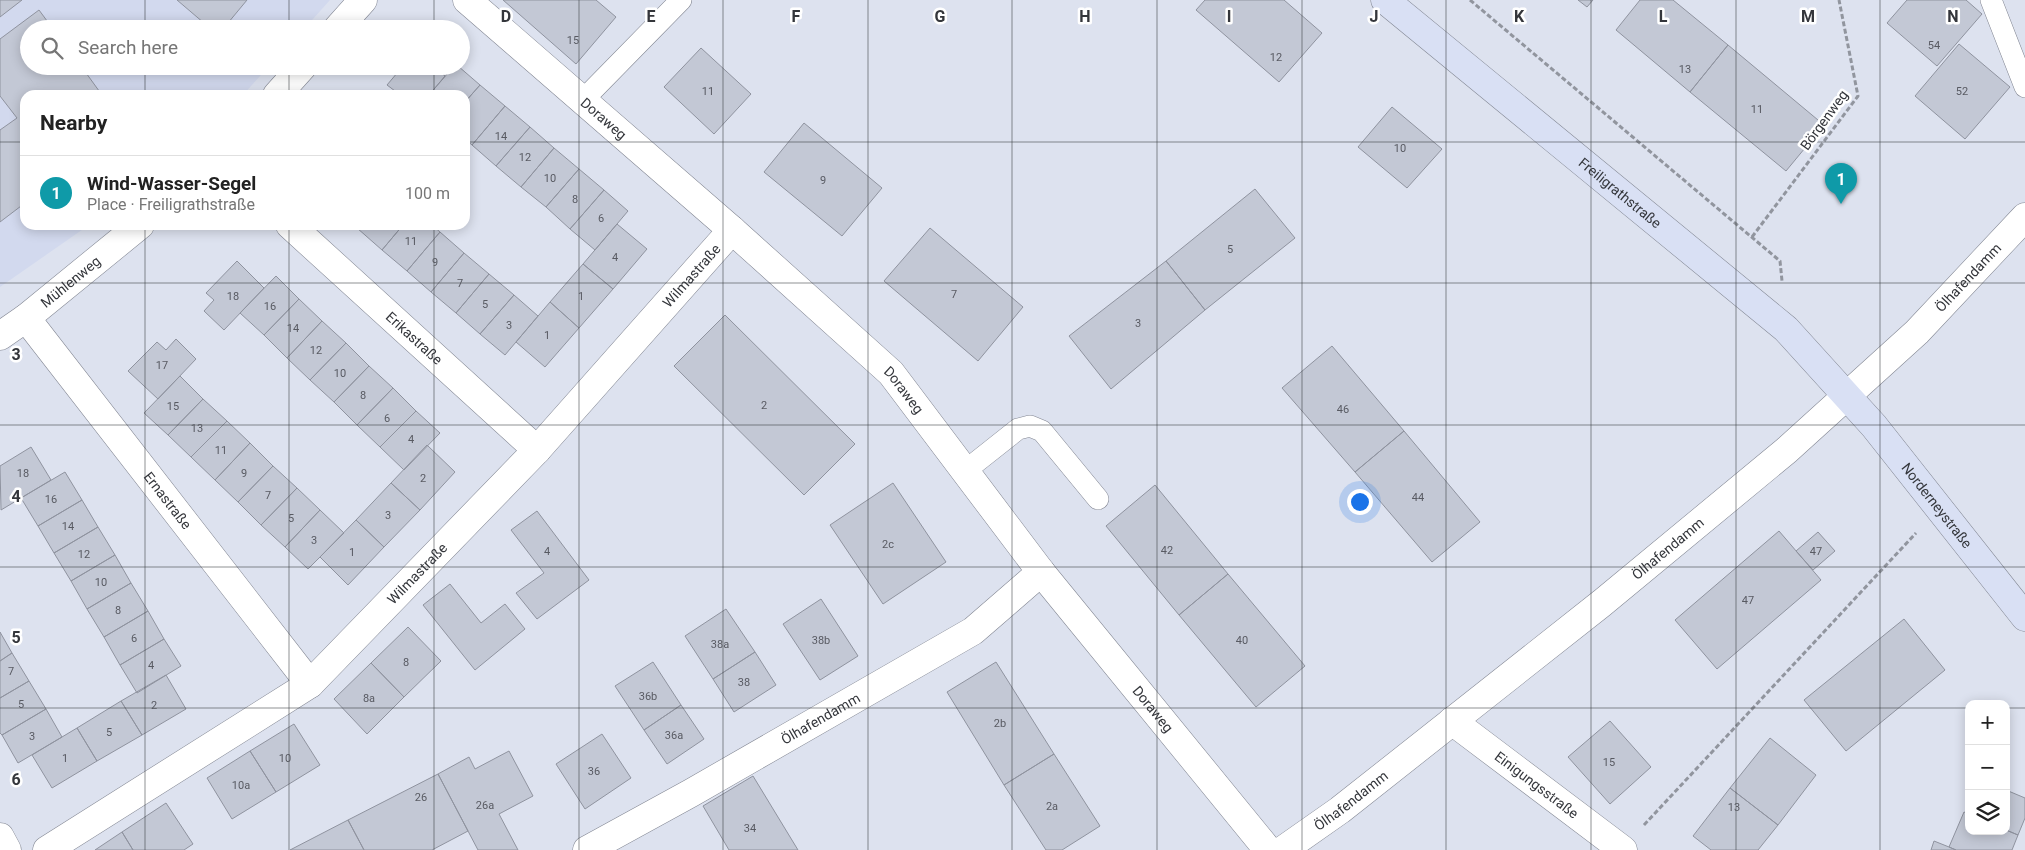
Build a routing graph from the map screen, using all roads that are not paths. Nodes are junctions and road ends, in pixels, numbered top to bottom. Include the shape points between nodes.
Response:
1 (363, 0) edge
2 (467, 0) edge
3 (681, 0) edge
4 (1385, 0) edge
5 (1991, 0) edge
6 (345, 20) edge
7 (295, 75) edge
8 (2025, 87) edge
9 (281, 90) edge
10 (583, 100) junction
11 (2025, 217) edge
12 (134, 230) edge
13 (295, 230) edge
14 (732, 230) junction
15 (26, 318) junction
16 (0, 336) edge
17 (1847, 395) junction
18 (537, 450) junction
19 (965, 471) junction
20 (1098, 498) dead end
21 (1041, 572) junction
22 (2025, 617) edge
23 (310, 684) junction
24 (1452, 721) junction
25 (0, 837) edge
26 (7, 850) edge
27 (47, 850) edge
28 (587, 850) edge
29 (1268, 850) edge
30 (1283, 850) edge
31 (1622, 850) edge

1 - 6 street
2 - 10 street, Doraweg
3 - 10 lane
4 - 17 street, Freiligrathstraße via 1786,329
5 - 8 lane
7 - 9 street
10 - 14 street, Doraweg
11 - 17 street, Ölhafendamm via 1917,332
12 - 15 street, Mühlenweg
13 - 18 street, Erikastraße
14 - 18 street, Wilmastraße
14 - 19 street, Doraweg via 891,373
15 - 16 street, Mühlenweg
15 - 23 street, Ernastraße
17 - 22 street, Norderneystraße
17 - 24 street, Ölhafendamm via 1788,450
18 - 23 street, Wilmastraße
19 - 20 lane via 1018,429 1030,426 1042,431
19 - 21 street, Doraweg
21 - 28 street, Ölhafendamm via 972,631
21 - 29 street, Doraweg
23 - 27 street, Wilmastraße
24 - 30 street, Ölhafendamm via 1340,810
24 - 31 street, Einigungsstraße
25 - 26 street

